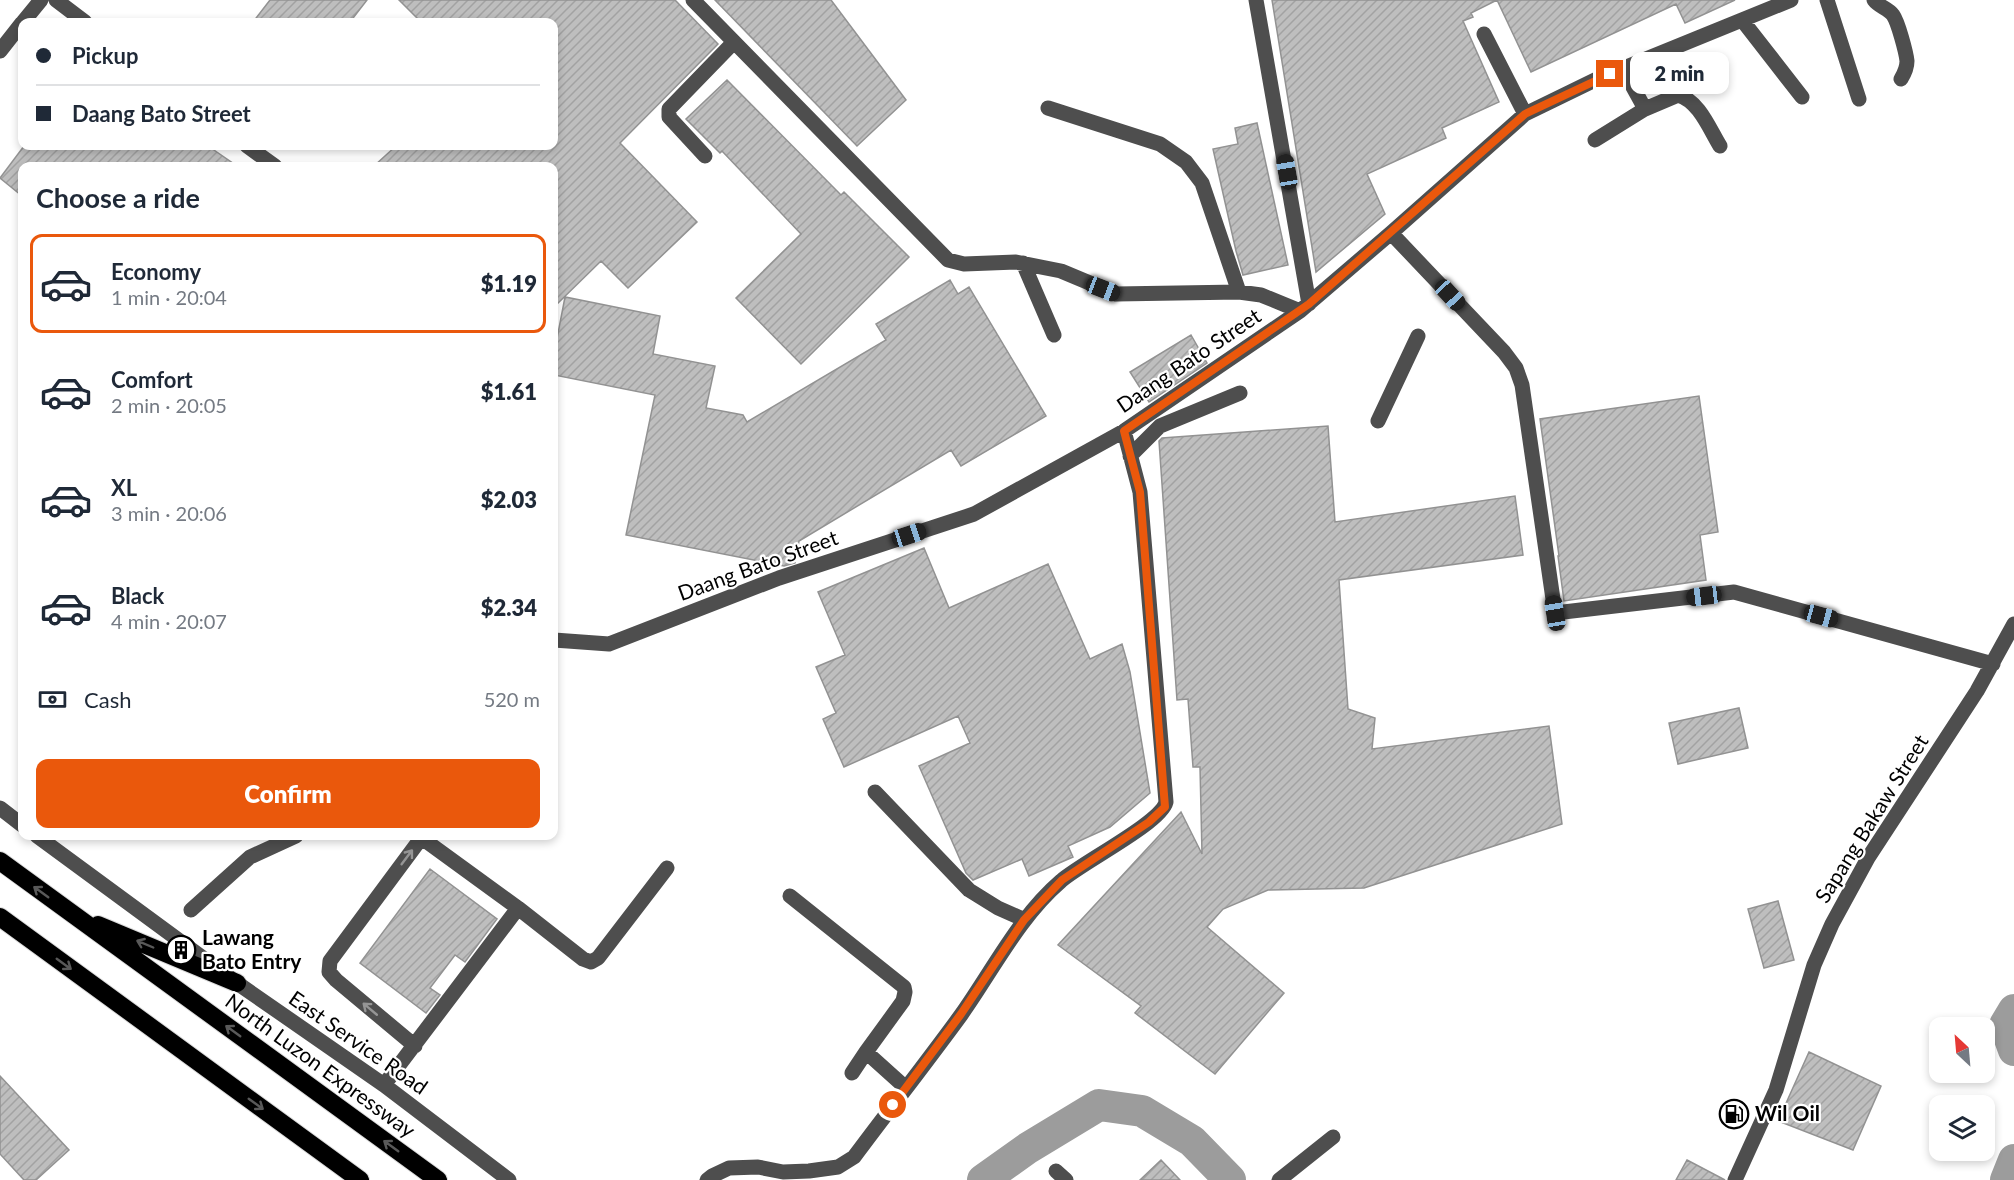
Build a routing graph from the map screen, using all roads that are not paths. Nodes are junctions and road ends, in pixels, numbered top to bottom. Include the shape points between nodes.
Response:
1 (41, 0) edge
2 (56, 0) edge
3 (693, 0) edge
4 (1256, 0) edge
5 (1791, 0) edge
6 (1827, 0) edge
7 (1874, 0) edge
8 (27, 18) edge
9 (80, 18) edge
10 (1742, 20) junction
11 (18, 29) edge
12 (1484, 34) dead end
13 (734, 42) junction
14 (0, 51) edge
15 (1623, 69) junction
16 (1901, 79) dead end
17 (1802, 97) dead end
18 (1859, 99) dead end
19 (1048, 108) dead end
20 (1645, 109) junction
21 (1525, 114) junction
22 (1595, 140) dead end
23 (1720, 146) dead end
24 (253, 150) edge
25 (705, 156) dead end
26 (269, 162) edge
27 (1391, 233) junction
28 (1023, 263) junction
29 (1239, 292) junction
30 (1305, 308) junction
31 (1054, 335) dead end
32 (1418, 336) dead end
33 (1240, 393) dead end
34 (1378, 421) dead end
35 (1124, 431) junction
36 (1130, 456) junction
37 (2012, 631) edge
38 (558, 640) edge
39 (1993, 664) junction
40 (875, 792) dead end
41 (0, 808) edge
42 (18, 822) edge
43 (42, 840) edge
44 (287, 840) edge
45 (418, 840) edge
46 (426, 840) edge
47 (0, 861) edge
48 (667, 868) dead end
49 (790, 896) dead end
50 (518, 908) junction
51 (191, 910) dead end
52 (70, 913) junction
53 (0, 917) edge
54 (1024, 920) junction
55 (237, 983) junction
56 (415, 1046) junction
57 (866, 1052) junction
58 (852, 1073) dead end
59 (384, 1085) junction
60 (906, 1088) junction
61 (1333, 1137) dead end
62 (360, 1180) edge
63 (438, 1180) edge
64 (508, 1180) edge
65 (707, 1180) edge
66 (1279, 1180) edge
67 (1735, 1180) edge

1 - 8 street
2 - 9 street
3 - 13 street
4 - 30 street
5 - 10 street, Daang Bato Street
6 - 18 street
7 - 16 street via 1895,18 1907,61
10 - 15 street, Daang Bato Street
10 - 17 street
11 - 14 street
12 - 21 street
13 - 25 street via 669,109 669,117
13 - 28 street via 948,260 964,264
15 - 20 street
15 - 21 street, Daang Bato Street
19 - 29 street via 1160,144 1186,162 1202,183
20 - 22 street
20 - 23 street via 1678,95 1686,97
21 - 27 street, Daang Bato Street
24 - 26 street
27 - 30 street, Daang Bato Street
27 - 39 street via 1516,368 1522,385 1555,613 1734,592
28 - 29 street via 1060,271 1116,294
28 - 31 street
29 - 30 street
30 - 35 street, Daang Bato Street
32 - 34 street
33 - 36 street via 1160,426
35 - 36 street
35 - 38 street, Daang Bato Street via 975,514 779,578 609,644
36 - 54 street via 1140,492 1165,807 1062,880
37 - 39 street, Sapang Bakaw Street
39 - 67 street, Sapang Bakaw Street via 1868,858 1832,924 1814,965 1776,1090
40 - 54 street via 969,890
41 - 42 street
43 - 55 street, East Service Road
44 - 51 street via 250,857
56 -> 45 street via 336,980 330,972 330,961
46 - 50 street
52 -> 47 highway, North Luzon Expressway
48 - 50 street via 591,962
49 - 57 street via 904,987 903,1001
50 - 56 street
55 -> 52 highway
63 -> 52 highway, North Luzon Expressway
53 -> 62 highway
54 - 60 street
55 - 59 street, East Service Road
56 - 59 street
57 - 58 street
57 - 60 street
59 - 64 street, East Service Road
60 - 65 street via 854,1157 838,1167 792,1172 729,1168
61 - 66 street

